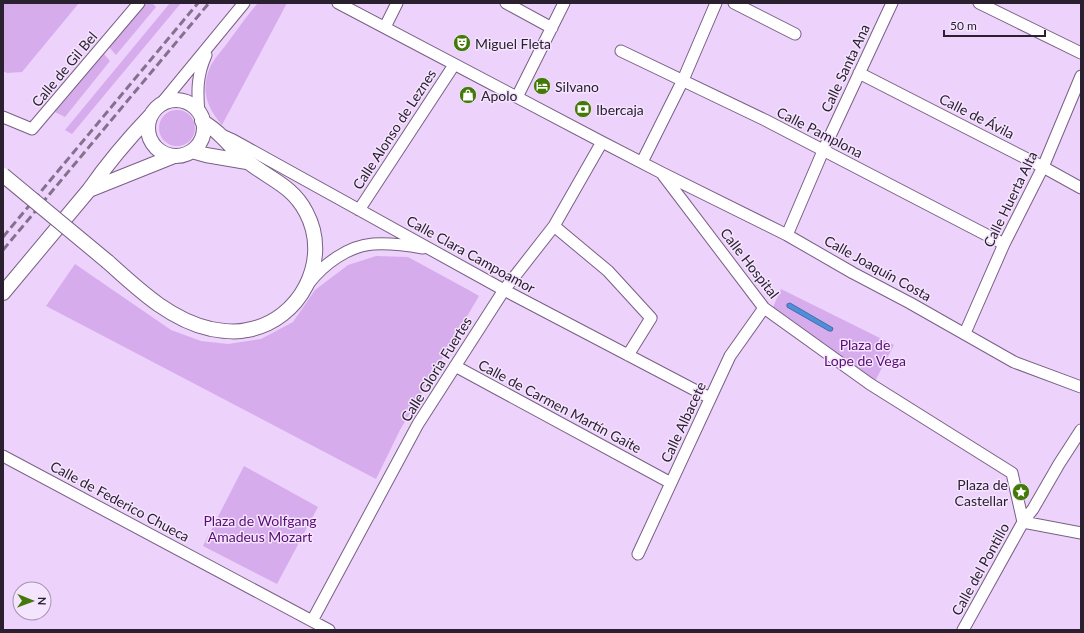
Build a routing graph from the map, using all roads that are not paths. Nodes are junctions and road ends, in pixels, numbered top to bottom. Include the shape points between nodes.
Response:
1 (139, 3) edge
2 (244, 3) edge
3 (338, 3) edge
4 (397, 3) edge
5 (506, 3) edge
6 (564, 3) edge
7 (716, 3) edge
8 (734, 3) edge
9 (892, 3) edge
10 (979, 3) edge
11 (385, 27) junction
12 (552, 28) junction
13 (795, 34) dead end
14 (211, 43) junction
15 (621, 51) dead end
16 (1081, 52) edge
17 (454, 65) junction
18 (859, 73) junction
19 (1081, 76) edge
20 (683, 80) junction
21 (516, 97) junction
22 (161, 104) junction
23 (151, 115) junction
24 (3, 117) edge
25 (201, 117) junction
26 (220, 134) junction
27 (602, 142) junction
28 (192, 151) junction
29 (823, 151) junction
30 (174, 156) junction
31 (248, 162) junction
32 (642, 162) junction
33 (1043, 167) junction
34 (662, 173) junction
35 (3, 175) edge
36 (1081, 188) edge
37 (89, 190) junction
38 (359, 210) junction
39 (554, 226) junction
40 (787, 235) junction
41 (1004, 244) junction
42 (430, 249) junction
43 (306, 287) junction
44 (504, 290) junction
45 (3, 293) edge
46 (764, 308) junction
47 (965, 333) junction
48 (628, 355) junction
49 (455, 366) junction
50 (1081, 387) edge
51 (710, 398) junction
52 (1081, 430) edge
53 (3, 456) edge
54 (671, 484) junction
55 (1023, 522) junction
56 (1081, 533) edge
57 (638, 554) dead end
58 (312, 621) junction
59 (328, 630) edge
60 (963, 630) edge

1 - 24 street, Calle de Gil Bel via 32,129
2 - 14 street
3 - 11 street, Calle Joaquín Costa
4 - 11 street
5 - 12 street
6 - 12 street
7 - 20 street
8 - 13 street
9 - 18 street, Calle Santa Ana
10 - 16 street
11 - 17 street, Calle Joaquín Costa
12 - 21 street
14 - 22 street
14 - 25 street via 199,77 198,98
15 - 20 street, Calle Pamplona
17 - 21 street, Calle Joaquín Costa
17 - 38 street, Calle Alonso de Leznes
18 - 29 street, Calle Santa Ana
18 - 33 street, Calle de Ávila
19 - 33 street, Calle Huerta Alta
20 - 29 street, Calle Pamplona
20 - 32 street
21 - 27 street, Calle Joaquín Costa
22 - 23 street
22 - 25 street via 178,100 186,102
23 - 30 street via 148,124 151,142 165,154
23 - 37 street
25 - 26 street
25 - 28 street via 204,129 202,137 199,145
26 - 31 street
26 - 38 street, Calle Clara Campoamor
27 - 32 street, Calle Joaquín Costa
27 - 39 street, Calle Gloria Fuertes
28 - 30 street via 182,156
28 - 31 street
29 - 40 street, Calle Santa Ana
29 - 41 street, Calle Pamplona
30 - 37 street
31 - 43 street via 292,193 311,222 314,235 314,266
32 - 34 street, Calle Joaquín Costa
33 - 36 street, Calle de Ávila
33 - 41 street, Calle Huerta Alta
34 - 40 street, Calle Joaquín Costa
34 - 46 street, Calle Hospital
35 - 43 street, bridge via 166,310 199,326 227,332 261,326 284,314
37 - 45 street
38 - 42 street, Calle Clara Campoamor
39 - 44 street, Calle Gloria Fuertes
39 - 48 street via 608,271 651,318
40 - 47 street, Calle Joaquín Costa
41 - 47 street, Calle Huerta Alta
42 - 43 street via 401,244 372,244 360,247 330,263 316,274
42 - 44 street, Calle Clara Campoamor
44 - 48 street, Calle Clara Campoamor
44 - 49 street, Calle Gloria Fuertes
46 - 51 street, Calle Albacete via 730,356
46 - 55 street, Calle Hospital via 870,384 1012,473
47 - 50 street, Calle Joaquín Costa via 1014,362
48 - 51 street, Calle Clara Campoamor
49 - 54 street, Calle de Carmen Martín Gaite
49 - 58 street, Calle Gloria Fuertes via 418,424
51 - 54 street, Calle Albacete
52 - 55 street, Calle del Pontillo
53 - 58 street, Calle de Federico Chueca
54 - 57 street, Calle Albacete
55 - 56 street
55 - 60 street, Calle del Pontillo
58 - 59 street, Calle de Federico Chueca

